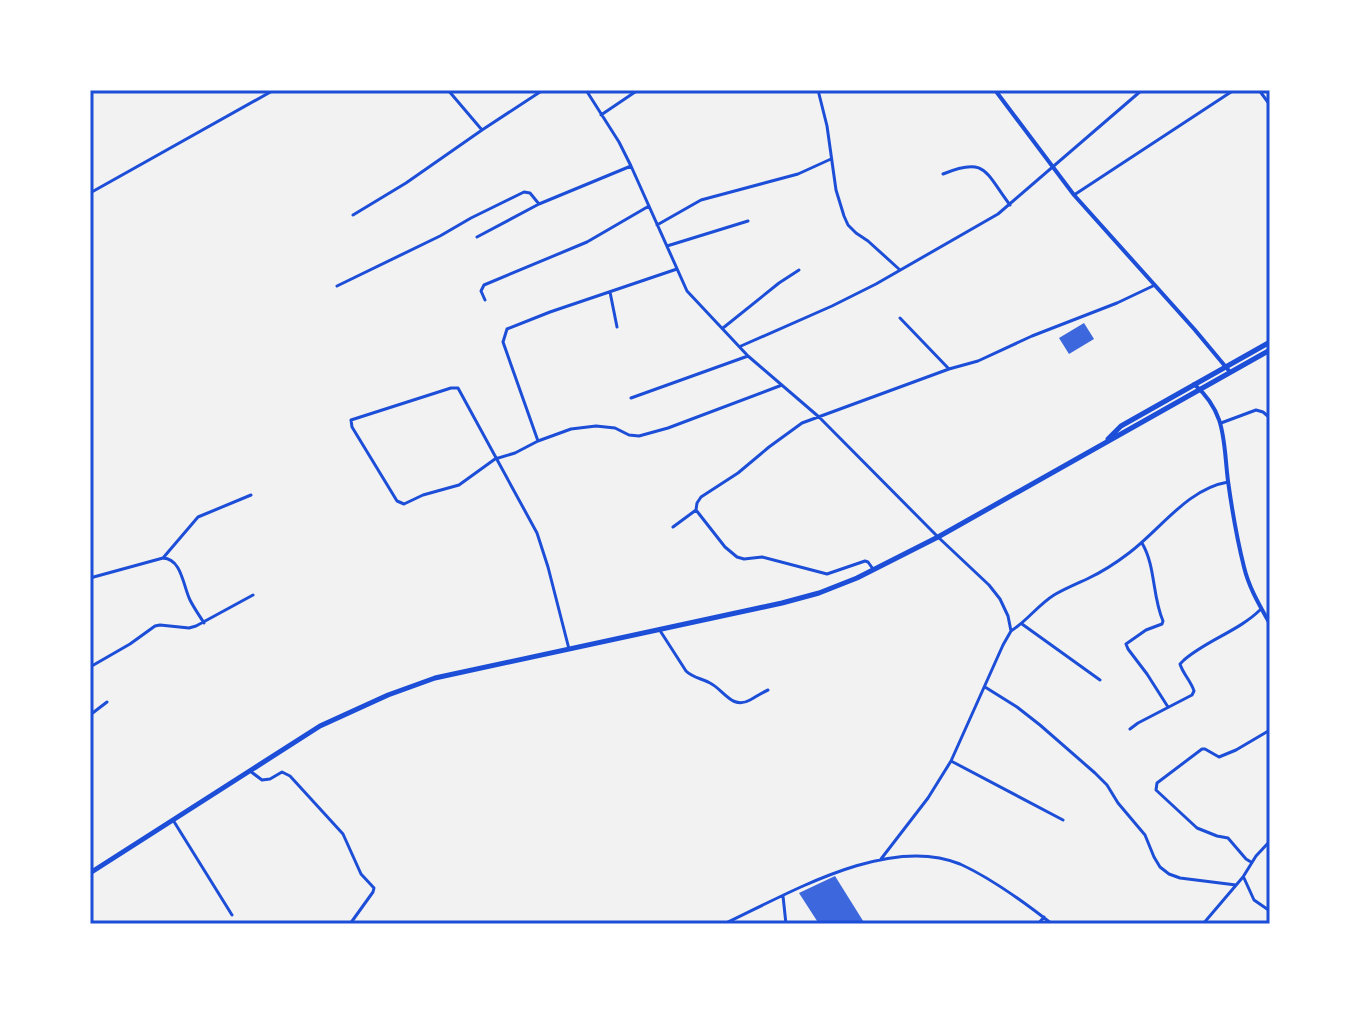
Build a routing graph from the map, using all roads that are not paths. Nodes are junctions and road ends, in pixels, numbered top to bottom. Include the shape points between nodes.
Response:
1 (274, 90) edge
2 (448, 90) edge
3 (543, 90) edge
4 (586, 90) edge
5 (638, 90) edge
6 (818, 90) edge
7 (995, 90) edge
8 (1142, 90) edge
9 (1234, 90) edge
10 (1259, 90) edge
11 (1270, 105) edge
12 (601, 115) junction
13 (482, 130) junction
14 (831, 159) junction
15 (631, 166) junction
16 (1054, 166) junction
17 (943, 174) dead end
18 (90, 193) edge
19 (1074, 195) junction
20 (539, 204) junction
21 (1010, 205) junction
22 (649, 206) junction
23 (353, 215) dead end
24 (748, 221) dead end
25 (657, 225) junction
26 (477, 237) dead end
27 (667, 246) junction
28 (677, 269) junction
29 (799, 270) dead end
30 (900, 270) junction
31 (1155, 285) junction
32 (337, 286) dead end
33 (610, 292) junction
34 (485, 300) dead end
35 (900, 318) dead end
36 (617, 327) dead end
37 (723, 328) junction
38 (1270, 342) edge
39 (740, 346) junction
40 (1270, 350) edge
41 (748, 356) junction
42 (1225, 366) junction
43 (949, 369) junction
44 (1230, 372) junction
45 (1194, 384) junction
46 (782, 385) junction
47 (1200, 389) junction
48 (631, 398) dead end
49 (819, 417) junction
50 (1270, 418) edge
51 (1221, 423) junction
52 (538, 441) junction
53 (1102, 445) junction
54 (495, 459) junction
55 (1228, 482) junction
56 (251, 495) dead end
57 (696, 510) junction
58 (673, 527) dead end
59 (938, 537) junction
60 (1142, 543) junction
61 (163, 558) junction
62 (873, 569) junction
63 (90, 578) edge
64 (253, 595) dead end
65 (1261, 609) junction
66 (204, 624) junction
67 (1022, 624) junction
68 (1270, 624) edge
69 (659, 629) junction
70 (1011, 631) junction
71 (569, 649) junction
72 (90, 667) edge
73 (1100, 680) dead end
74 (985, 687) junction
75 (768, 690) dead end
76 (107, 702) dead end
77 (1168, 707) junction
78 (90, 715) edge
79 (1130, 729) dead end
80 (1270, 730) edge
81 (951, 761) junction
82 (250, 770) junction
83 (173, 820) junction
84 (1063, 820) dead end
85 (1270, 841) edge
86 (881, 859) junction
87 (1251, 862) junction
88 (90, 873) edge
89 (1243, 877) junction
90 (1236, 885) junction
91 (783, 896) junction
92 (1270, 911) edge
93 (232, 915) dead end
94 (1044, 917) junction
95 (350, 924) edge
96 (724, 924) edge
97 (786, 924) edge
98 (1038, 924) edge
99 (1052, 924) edge
100 (1203, 924) edge

1 - 18 street
2 - 13 street
3 - 13 street
4 - 12 street
5 - 12 street
6 - 14 street
7 - 16 main road
8 - 16 street
9 - 19 street
10 - 11 street
12 - 15 street
13 - 23 street
14 - 25 street via 798,174 701,200
14 - 30 street via 848,225
15 - 20 street
15 - 22 street
16 - 19 main road
16 - 21 street
17 - 21 street via 978,166
19 - 31 main road
20 - 26 street
20 - 32 street via 524,192
21 - 30 street
22 - 25 street
22 - 34 street via 587,242 484,285
24 - 27 street
25 - 27 street
27 - 28 street
28 - 33 street
28 - 37 street via 687,291
29 - 37 street
30 - 39 street
31 - 42 main road
31 - 43 street
33 - 36 street
33 - 52 street via 507,329 503,342
35 - 43 street
37 - 39 street
38 - 42 highway
39 - 41 street
40 - 44 highway
41 - 46 street
41 - 48 street
42 - 44 main road
42 - 45 highway
43 - 49 street
44 - 47 highway
45 - 47 main road
45 - 53 highway via 1121,426
46 - 49 street
46 - 52 street via 639,436 615,428 580,427
47 - 51 main road
47 - 53 highway
49 - 57 street via 802,423 701,497
49 - 59 street
50 - 51 street via 1256,410
51 - 55 main road
52 - 54 street
53 - 59 highway
54 - 54 street via 459,485 400,504 351,420 458,388
54 - 71 street via 537,533
55 - 60 street via 1196,495
55 - 65 main road via 1243,565
56 - 61 street via 198,517
57 - 58 street
57 - 62 street via 737,557 762,557 827,574 865,561
59 - 62 highway
59 - 70 street via 995,592
60 - 67 street via 1054,595
60 - 77 street via 1163,623 1126,644
61 - 63 street
61 - 66 street via 175,562
62 - 69 highway via 782,603
64 - 66 street
65 - 68 main road
65 - 77 street via 1180,664 1194,691
66 - 72 street via 155,626
67 - 70 street
67 - 73 street
69 - 71 highway
69 - 75 street via 690,675 713,684 737,703
70 - 74 street
71 - 82 highway via 435,678 388,695 320,726
74 - 81 street
74 - 90 street via 1040,725 1101,779 1145,835 1160,867 1180,878
76 - 78 street
77 - 79 street
80 - 87 street via 1219,757 1202,749 1156,786 1197,828 1228,838
81 - 84 street
81 - 86 street
82 - 83 highway
82 - 95 street via 262,780 282,772 290,776 343,834 374,890
83 - 88 highway
83 - 93 street
85 - 87 street
86 - 91 street via 839,870
86 - 94 street via 915,856 959,864
87 - 89 street
89 - 90 street
89 - 92 street via 1254,900
90 - 100 street
91 - 96 street
91 - 97 street
94 - 98 street
94 - 99 street

